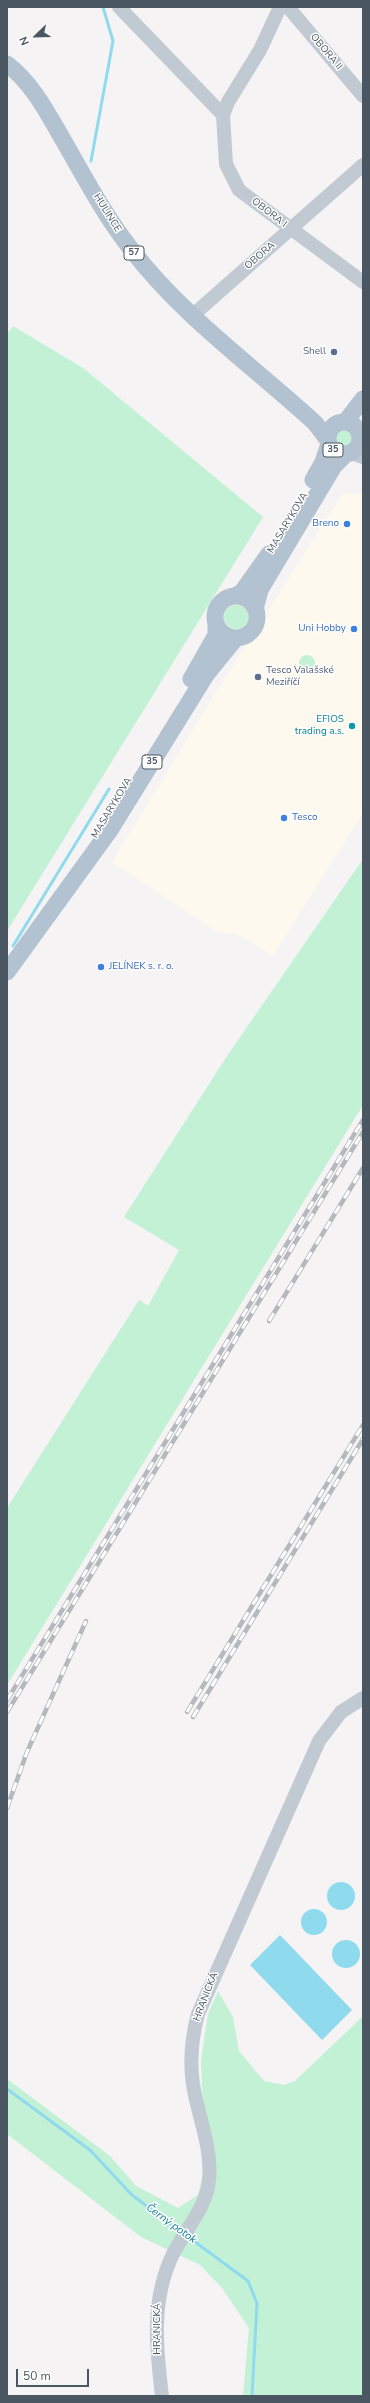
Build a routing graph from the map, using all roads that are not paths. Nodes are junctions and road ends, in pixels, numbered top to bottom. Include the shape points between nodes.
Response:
1 (119, 7) edge
2 (280, 7) edge
3 (288, 7) edge
4 (7, 64) edge
5 (363, 96) edge
6 (223, 115) junction
7 (363, 165) edge
8 (290, 230) junction
9 (363, 282) edge
10 (193, 315) junction
11 (264, 378) junction
12 (363, 399) edge
13 (342, 422) junction
14 (361, 433) edge
15 (328, 442) junction
16 (353, 455) edge
17 (236, 596) junction
18 (255, 609) junction
19 (216, 626) junction
20 (236, 638) junction
21 (53, 907) junction
22 (7, 972) edge
23 (363, 1698) edge
24 (162, 2396) edge

1 - 6 street
2 - 6 street, OBORA I via 260,50 228,102
3 - 5 street, OBORA II
4 - 10 main road, HULINCE / 57 via 21,76 39,99 130,249
6 - 8 street, OBORA I via 226,164 239,190
7 - 8 street, OBORA
8 - 9 street, OBORA I
8 - 10 street, OBORA
10 - 11 main road, HULINCE / 57
11 - 13 main road, HULINCE / 57
11 - 15 main road, HULINCE / 57 via 315,423
12 - 13 main road, 35
13 - 14 main road, 35 via 354,425
13 - 15 main road, 35 via 330,429
14 - 16 main road, 35
15 - 16 main road, 35 via 334,451
15 - 17 main road, MASARYKOVA / 35 via 326,455 316,477 262,565 242,592
16 - 18 main road, MASARYKOVA / 35 via 334,466 260,590
17 - 18 main road via 247,599
17 - 19 main road, MASARYKOVA / 35 via 224,600 218,606 215,613
18 - 20 main road, MASARYKOVA / 35 via 257,621 254,629 244,637
19 - 20 main road via 224,635
19 - 21 main road, MASARYKOVA / 35 via 216,635 197,669
20 - 21 main road, MASARYKOVA / 35 via 206,675 110,830
21 - 22 main road, MASARYKOVA / 35
23 - 24 street, HRANICKÁ via 333,1720 314,1750 198,2014 193,2035 192,2076 210,2164 206,2193 165,2274 157,2306

